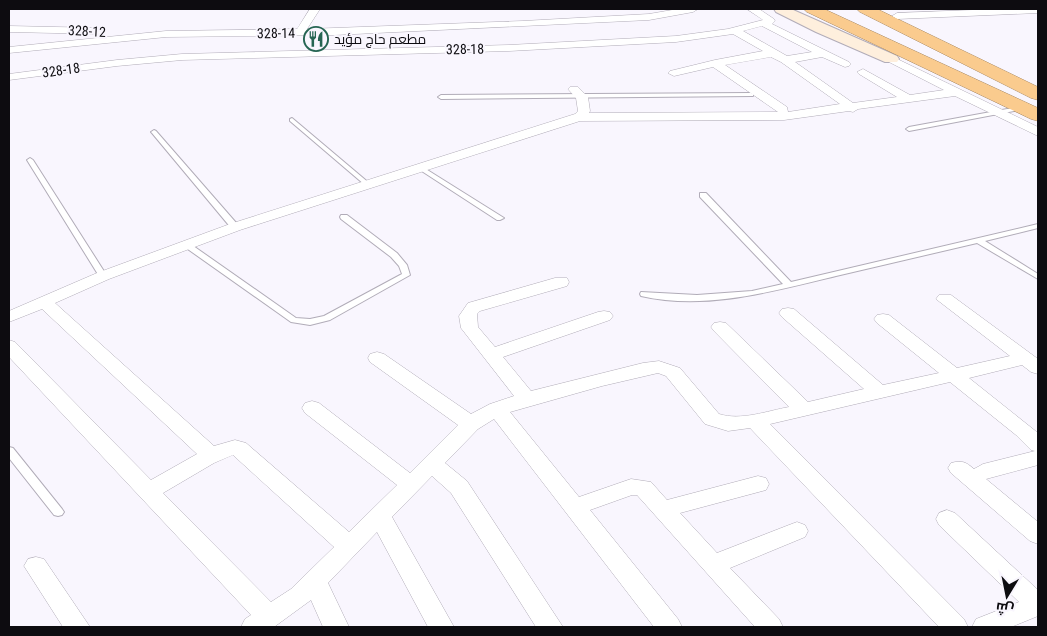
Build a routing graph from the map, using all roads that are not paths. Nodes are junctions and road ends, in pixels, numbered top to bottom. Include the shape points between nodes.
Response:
1 (316, 9) edge
2 (598, 9) edge
3 (693, 9) edge
4 (752, 9) edge
5 (781, 9) edge
6 (812, 9) edge
7 (838, 9) edge
8 (866, 9) edge
9 (1014, 10) edge
10 (1038, 10) edge
11 (897, 16) dead end
12 (603, 20) junction
13 (767, 22) junction
14 (9, 29) edge
15 (734, 30) junction
16 (300, 32) junction
17 (334, 32) junction
18 (166, 34) joint
19 (127, 35) junction
20 (529, 36) junction
21 (9, 50) edge
22 (773, 53) junction
23 (328, 54) junction
24 (823, 54) junction
25 (891, 59) junction
26 (785, 60) junction
27 (117, 62) junction
28 (715, 63) junction
29 (845, 64) dead end
30 (863, 72) dead end
31 (674, 74) dead end
32 (9, 77) edge
33 (956, 92) junction
34 (578, 93) junction
35 (1038, 94) edge
36 (751, 95) dead end
37 (441, 97) dead end
38 (909, 99) junction
39 (1033, 107) edge
40 (853, 108) junction
41 (783, 110) dead end
42 (996, 112) junction
43 (578, 117) junction
44 (292, 120) dead end
45 (909, 129) dead end
46 (154, 132) dead end
47 (1038, 132) edge
48 (30, 160) dead end
49 (419, 167) junction
50 (367, 184) junction
51 (703, 195) dead end
52 (344, 217) dead end
53 (500, 218) dead end
54 (235, 226) junction
55 (1038, 226) edge
56 (978, 240) junction
57 (186, 246) junction
58 (103, 276) junction
59 (1038, 277) edge
60 (561, 282) dead end
61 (789, 285) junction
62 (644, 294) dead end
63 (944, 300) dead end
64 (45, 303) junction
65 (788, 313) dead end
66 (604, 316) dead end
67 (9, 318) edge
68 (883, 319) dead end
69 (720, 327) dead end
70 (9, 346) edge
71 (491, 355) junction
72 (376, 358) dead end
73 (1031, 364) edge
74 (954, 375) junction
75 (880, 393) junction
76 (527, 399) junction
77 (312, 408) dead end
78 (497, 409) junction
79 (804, 410) junction
80 (755, 421) junction
81 (471, 424) junction
82 (1038, 445) edge
83 (9, 451) edge
84 (212, 456) junction
85 (1038, 458) edge
86 (432, 464) junction
87 (959, 468) dead end
88 (983, 472) dead end
89 (758, 484) dead end
90 (411, 485) junction
91 (149, 491) junction
92 (574, 508) junction
93 (662, 510) junction
94 (58, 512) dead end
95 (380, 516) junction
96 (947, 519) dead end
97 (797, 530) dead end
98 (1038, 535) edge
99 (349, 546) junction
100 (712, 565) junction
101 (36, 566) dead end
102 (315, 581) junction
103 (261, 622) edge
104 (997, 625) edge
105 (77, 627) edge
106 (336, 627) edge
107 (441, 627) edge
108 (550, 627) edge
109 (669, 627) edge
110 (770, 627) edge
111 (955, 627) edge

1 - 16 street
2 - 12 street
3 - 12 street, 328-14 via 649,17
4 - 13 street via 765,16
5 - 25 street
6 - 39 highway
7 - 39 highway
8 - 35 highway
9 - 10 street
9 - 11 street
12 - 20 street, 328-14
13 - 15 street, 328-18
13 - 24 street
14 - 19 street, 328-12
15 - 20 street, 328-18 via 676,39
15 - 22 street
16 - 17 street, 328-14
16 - 18 street, 328-14
17 - 20 street, 328-14
17 - 23 street
18 - 19 street, 328-12
19 - 21 street
19 - 27 street
20 - 23 street, 328-18
22 - 26 street
22 - 28 street
23 - 27 street, 328-18 via 182,57
24 - 26 street
24 - 29 street
25 - 33 street
25 - 39 highway via 988,100
26 - 40 street
27 - 32 street, 328-18
28 - 31 street
28 - 41 street
30 - 38 street
33 - 38 street
33 - 42 street
34 - 36 lane
34 - 37 lane
34 - 43 street via 584,111
38 - 40 street
39 - 42 lane
40 - 43 street via 784,116
42 - 45 lane
42 - 47 street
43 - 49 street
44 - 50 lane
46 - 54 lane
48 - 58 lane
49 - 50 street
49 - 53 lane
50 - 54 street
51 - 61 lane
52 - 57 lane via 394,255 404,265 406,275 327,318 310,322 294,320
54 - 57 street
55 - 56 lane
56 - 59 lane
56 - 61 lane
57 - 58 street
58 - 64 street
60 - 71 street via 488,302 468,312 466,319 470,328
61 - 62 lane via 752,294 697,298
63 - 73 street
64 - 67 street
64 - 84 street
65 - 75 street
66 - 71 street
68 - 74 street
69 - 79 street
70 - 91 street
71 - 76 street
72 - 81 street
73 - 74 street
74 - 75 street
74 - 82 street
75 - 79 street
76 - 78 street
76 - 80 street via 659,367 673,372 712,419 728,424
77 - 90 street
78 - 81 street
78 - 92 street
79 - 80 street
80 - 111 street
81 - 86 street
83 - 94 lane
84 - 91 street
84 - 99 street via 227,448 235,447 242,451
85 - 88 street
86 - 90 street
86 - 108 street via 459,487
87 - 98 street
89 - 93 street
90 - 95 street
91 - 103 street
92 - 93 street via 631,487 643,488
92 - 109 street
93 - 100 street
95 - 99 street
95 - 107 street
96 - 104 street via 1038,605
97 - 100 street
99 - 102 street
100 - 110 street
101 - 105 street
102 - 103 street via 300,596
102 - 106 street

